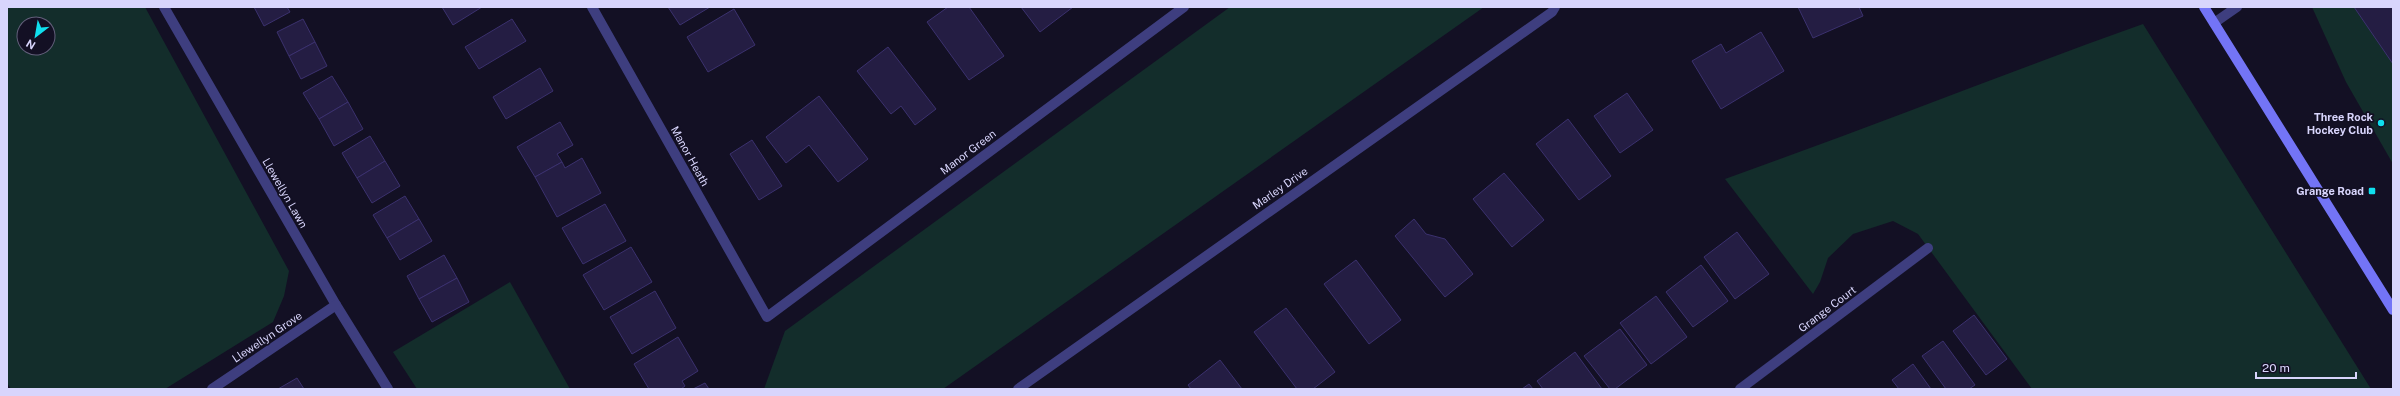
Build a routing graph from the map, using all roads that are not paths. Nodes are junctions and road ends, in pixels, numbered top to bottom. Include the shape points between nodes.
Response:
1 (164, 7) edge
2 (592, 7) edge
3 (1184, 7) edge
4 (1555, 7) edge
5 (2204, 7) edge
6 (2237, 7) edge
7 (2214, 23) junction
8 (1928, 248) dead end
9 (336, 306) junction
10 (2393, 310) edge
11 (767, 317) joint
12 (212, 389) edge
13 (388, 389) edge
14 (1018, 389) edge
15 (1740, 389) edge

1 - 9 street, Llewellyn Lawn
2 - 11 street, Manor Heath
3 - 11 street, Manor Green
4 - 14 street, Marley Drive via 1552,12
5 - 7 main road
6 - 7 street
7 - 10 main road
8 - 15 street, Grange Court
9 - 12 street, Llewellyn Grove
9 - 13 street, Llewellyn Lawn

